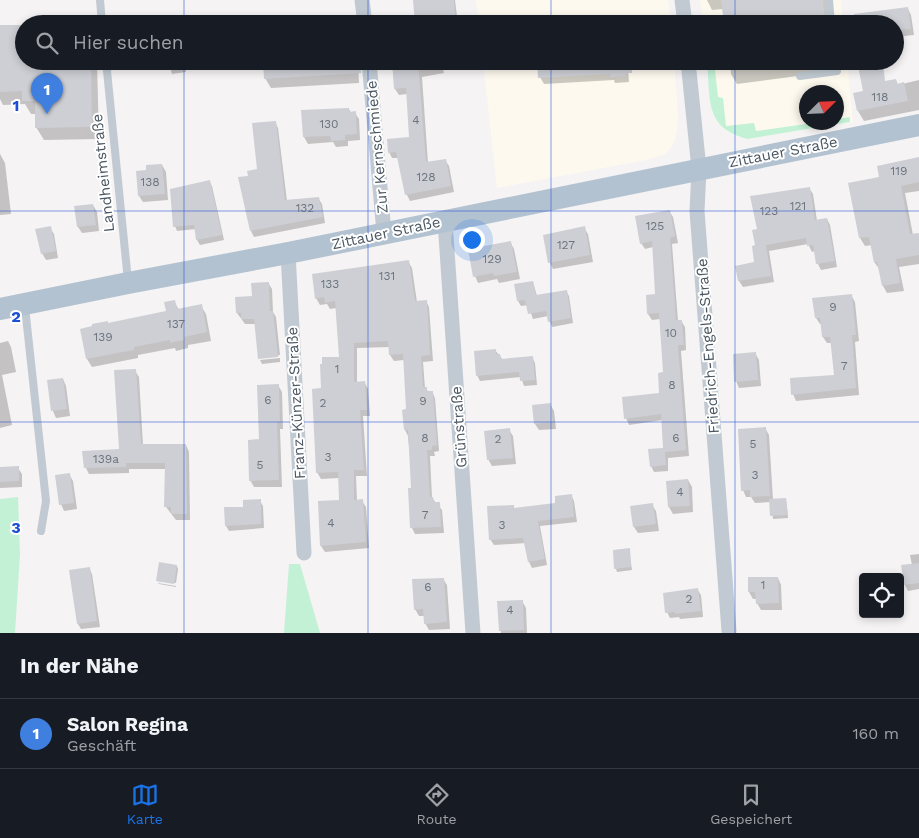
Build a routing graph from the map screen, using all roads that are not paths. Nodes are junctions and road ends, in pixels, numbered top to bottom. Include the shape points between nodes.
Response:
1 (100, 0) edge
2 (362, 0) edge
3 (682, 0) edge
4 (829, 0) edge
5 (101, 15) edge
6 (364, 15) edge
7 (684, 15) edge
8 (830, 15) edge
9 (107, 70) edge
10 (371, 70) edge
11 (689, 70) edge
12 (837, 70) edge
13 (800, 76) dead end
14 (919, 125) edge
15 (699, 169) junction
16 (445, 221) junction
17 (384, 233) junction
18 (288, 253) junction
19 (128, 283) junction
20 (25, 304) junction
21 (0, 309) edge
22 (41, 530) dead end
23 (304, 553) dead end
24 (729, 631) dead end
25 (473, 633) edge

1 - 5 lane
2 - 6 street
3 - 7 street
4 - 8 lane
9 - 19 lane, Landheimstraße
10 - 17 street, Zur Kernschmiede
11 - 15 street, Friedrich-Engels-Straße
12 - 13 lane
14 - 15 main road, Zittauer Straße
15 - 16 main road, Zittauer Straße
15 - 24 street, Friedrich-Engels-Straße via 697,211
16 - 17 main road, Zittauer Straße
16 - 25 street, Grünstraße
17 - 18 main road, Zittauer Straße
18 - 19 main road, Zittauer Straße
18 - 23 street, Franz-Künzer-Straße
19 - 20 main road, Zittauer Straße
20 - 21 main road, Zittauer Straße
20 - 22 lane via 46,501

